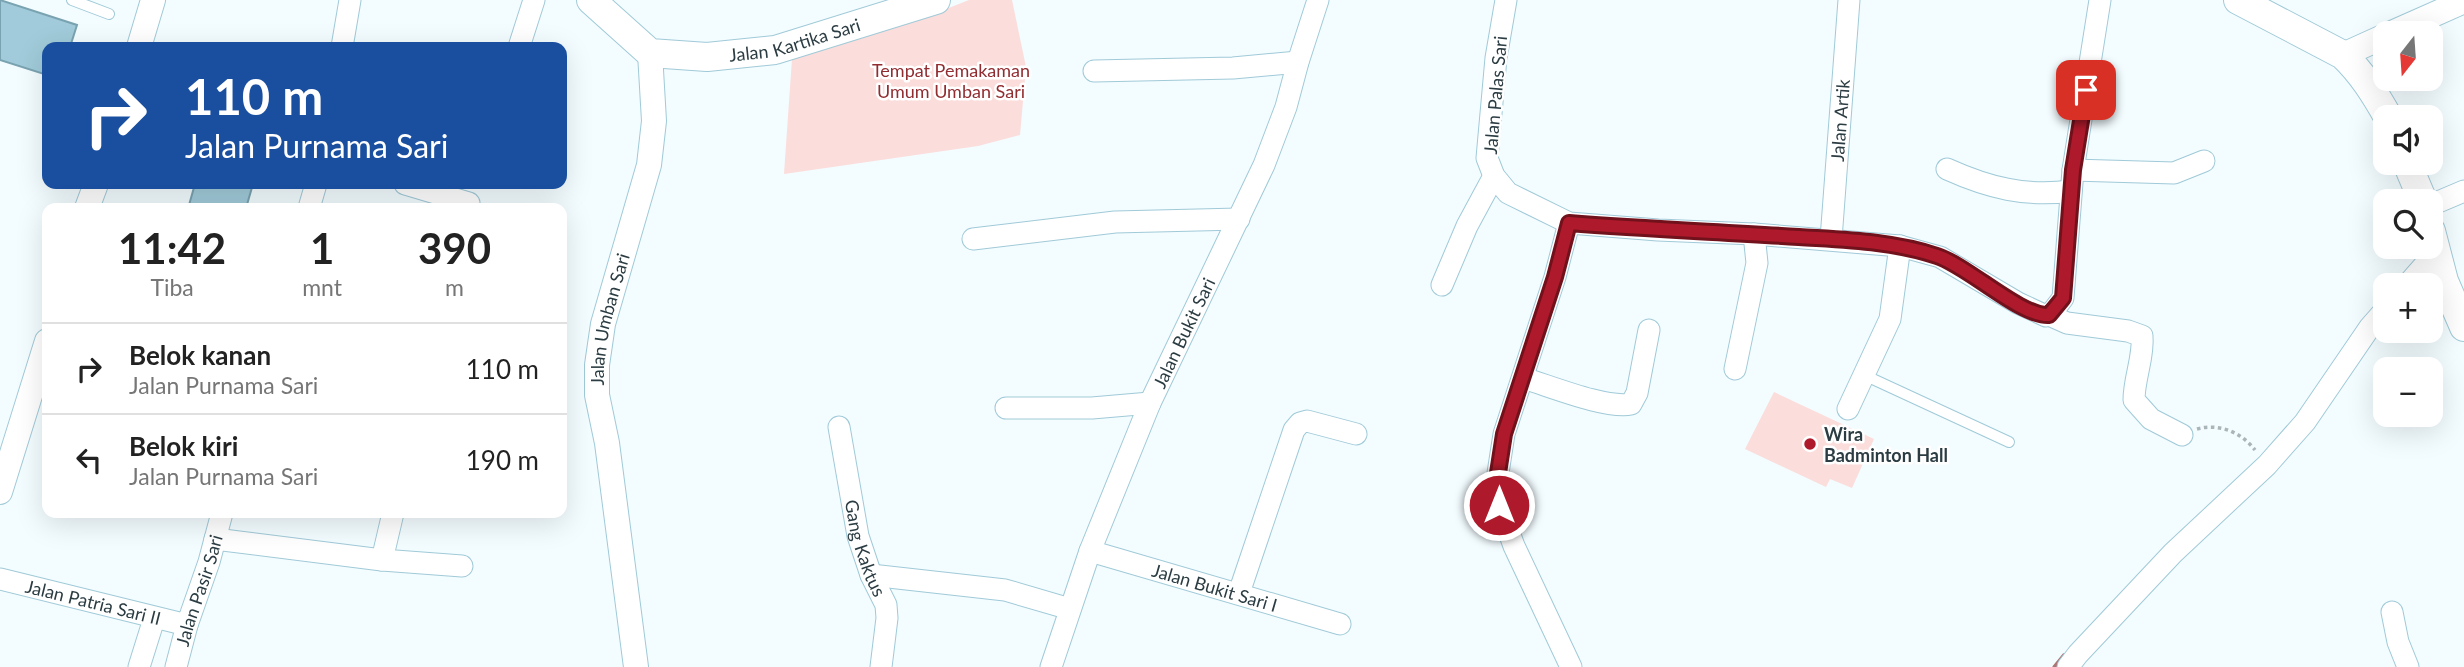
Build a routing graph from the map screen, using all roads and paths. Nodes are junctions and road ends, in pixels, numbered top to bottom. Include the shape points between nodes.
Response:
1 (72, 0) edge
2 (153, 0) edge
3 (350, 0) edge
4 (534, 0) edge
5 (591, 0) edge
6 (936, 0) edge
7 (1318, 0) edge
8 (1506, 0) edge
9 (1849, 0) edge
10 (2100, 0) edge
11 (2238, 0) edge
12 (2464, 1) edge
13 (109, 14) dead end
14 (2419, 21) edge
15 (2373, 41) edge
16 (140, 42) edge
17 (343, 42) edge
18 (521, 42) edge
19 (650, 53) junction
20 (2343, 55) junction
21 (1298, 62) junction
22 (1094, 71) dead end
23 (2381, 105) edge
24 (2204, 160) dead end
25 (1947, 169) dead end
26 (1494, 176) junction
27 (2072, 180) junction
28 (429, 189) edge
29 (2464, 191) edge
30 (471, 198) edge
31 (2443, 200) edge
32 (1239, 219) junction
33 (1569, 223) junction
34 (1754, 234) junction
35 (973, 239) dead end
36 (1831, 239) junction
37 (1900, 246) junction
38 (2438, 259) edge
39 (1442, 285) dead end
40 (2049, 315) junction
41 (2373, 324) edge
42 (2464, 327) edge
43 (1649, 330) dead end
44 (42, 357) edge
45 (1735, 369) dead end
46 (1864, 374) junction
47 (1523, 379) junction
48 (1150, 403) junction
49 (1006, 408) dead end
50 (1848, 408) dead end
51 (839, 427) dead end
52 (1356, 435) dead end
53 (2182, 435) joint
54 (2009, 442) dead end
55 (2267, 465) junction
56 (0, 492) edge
57 (221, 518) edge
58 (392, 518) edge
59 (215, 539) junction
60 (1090, 551) junction
61 (382, 560) junction
62 (462, 566) dead end
63 (871, 575) junction
64 (0, 579) edge
65 (1239, 593) junction
66 (1070, 609) junction
67 (2392, 612) dead end
68 (154, 618) junction
69 (1340, 624) dead end
70 (187, 625) junction
71 (139, 667) edge
72 (176, 667) edge
73 (636, 667) edge
74 (881, 667) edge
75 (1051, 667) edge
76 (1572, 667) edge
77 (2068, 667) edge
78 (2408, 667) edge

1 - 13 lane
2 - 16 street
3 - 17 street
4 - 18 street
5 - 19 main road
6 - 19 main road, Jalan Kartika Sari via 775,50 707,57
7 - 21 street, Jalan Bukit Sari
8 - 26 street, Jalan Palas Sari via 1487,158
9 - 36 street, Jalan Artik
10 - 27 street
11 - 20 main road
12 - 14 street
15 - 20 street
19 - 73 street, Jalan Umban Sari via 654,121 649,165 603,324 597,365 597,395
20 - 23 main road
21 - 22 street
21 - 32 street, Jalan Bukit Sari via 1286,107
24 - 27 street via 2174,173
25 - 27 street via 2005,189 2044,195
26 - 33 street, Jalan Palas Sari via 1508,193
26 - 39 street
27 - 40 street via 2063,298
28 - 30 street
29 - 31 street
32 - 35 street via 1115,222
32 - 48 street, Jalan Bukit Sari
33 - 34 street
33 - 47 street
34 - 36 street
34 - 45 street via 1757,264
36 - 37 street
37 - 40 street via 1940,257 2040,315
37 - 46 street via 1890,319
38 - 42 main road
40 - 53 street via 2067,323 2141,336 2134,400 2151,419
41 - 55 street via 2305,422
43 - 47 street via 1631,404 1606,403
44 - 56 street
46 - 50 street
46 - 54 lane
47 - 76 street via 1504,434 1499,505
48 - 49 street
48 - 60 street, Jalan Bukit Sari
51 - 63 street, Gang Kaktus via 858,536
52 - 65 street via 1307,421 1294,430
53 - 55 path via 2208,426 2224,428 2246,439
55 - 77 street via 2173,553
57 - 59 street, Jalan Pasir Sari
58 - 61 street
59 - 61 street
59 - 70 street, Jalan Pasir Sari
60 - 65 street, Jalan Bukit Sari I
60 - 66 street, Jalan Bukit Sari
61 - 62 street
63 - 66 street via 1005,590
63 - 74 street, Gang Kaktus via 886,605
64 - 68 street, Jalan Patria Sari II
65 - 69 street, Jalan Bukit Sari I
66 - 75 street, Jalan Bukit Sari
67 - 78 street
68 - 70 street, Jalan Patria Sari II
68 - 71 street
70 - 72 street, Jalan Pasir Sari

